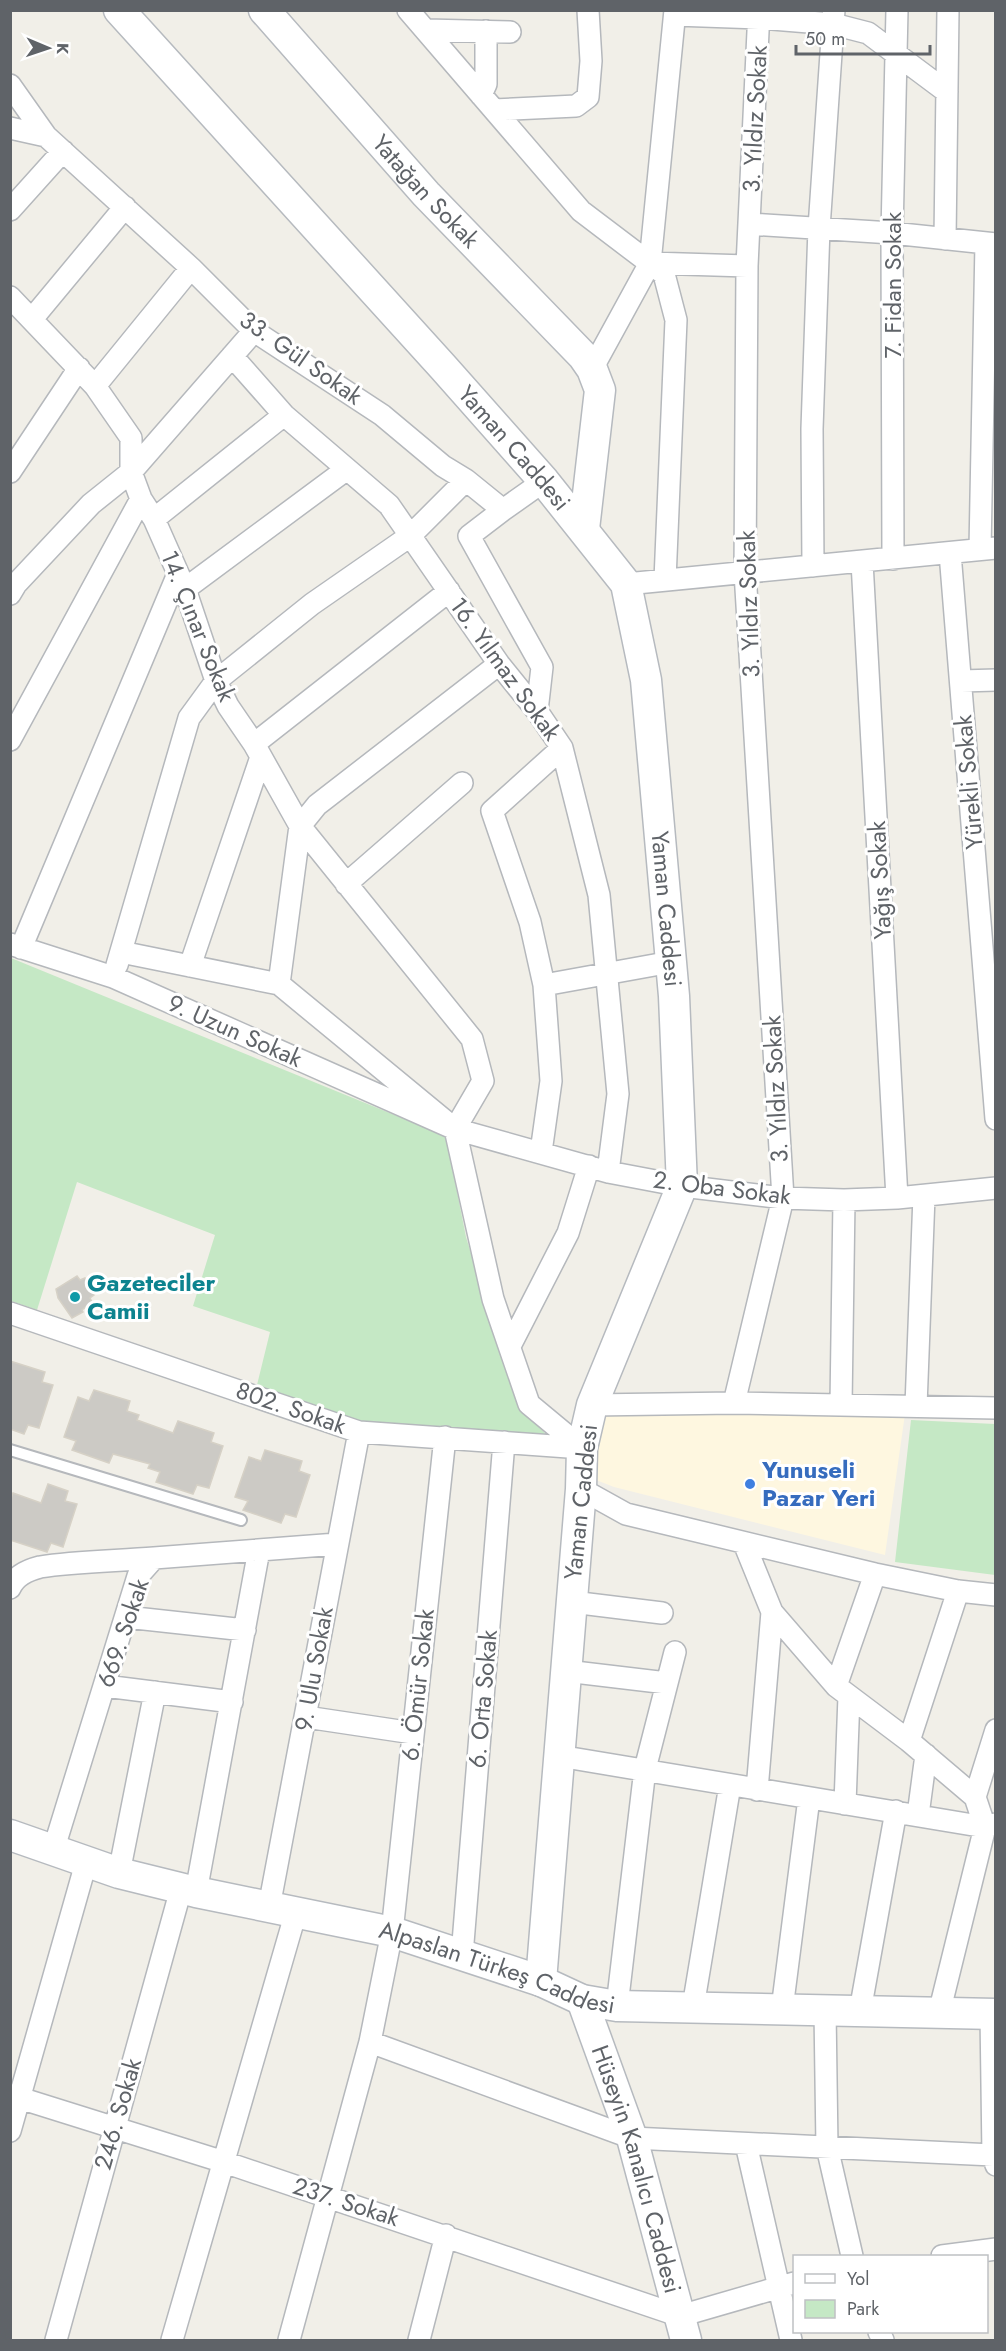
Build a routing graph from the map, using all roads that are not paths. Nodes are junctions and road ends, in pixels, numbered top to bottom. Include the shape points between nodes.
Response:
1 (119, 10) edge
2 (264, 10) edge
3 (408, 10) edge
4 (588, 10) edge
5 (897, 10) edge
6 (948, 10) edge
7 (675, 13) edge
8 (759, 14) edge
9 (833, 17) edge
10 (426, 30) junction
11 (486, 31) junction
12 (510, 32) dead end
13 (896, 54) junction
14 (10, 85) edge
15 (947, 92) junction
16 (487, 102) junction
17 (10, 128) edge
18 (46, 136) junction
19 (63, 151) junction
20 (125, 207) junction
21 (10, 210) edge
22 (750, 224) junction
23 (819, 228) junction
24 (892, 234) junction
25 (945, 239) junction
26 (991, 243) edge
27 (650, 263) junction
28 (747, 266) junction
29 (191, 268) junction
30 (10, 297) edge
31 (990, 297) edge
32 (32, 319) junction
33 (254, 330) junction
34 (232, 356) junction
35 (79, 368) junction
36 (592, 369) junction
37 (96, 386) junction
38 (284, 415) junction
39 (347, 469) junction
40 (10, 472) edge
41 (131, 472) junction
42 (466, 480) junction
43 (544, 481) junction
44 (141, 499) junction
45 (503, 510) junction
46 (154, 519) junction
47 (584, 529) junction
48 (410, 536) junction
49 (988, 549) edge
50 (950, 553) junction
51 (893, 559) junction
52 (862, 561) junction
53 (813, 566) junction
54 (746, 572) junction
55 (665, 580) junction
56 (182, 582) junction
57 (626, 584) junction
58 (12, 586) edge
59 (448, 591) junction
60 (500, 664) junction
61 (996, 680) edge
62 (216, 681) junction
63 (961, 681) junction
64 (537, 711) junction
65 (10, 740) edge
66 (562, 748) junction
67 (257, 750) junction
68 (462, 783) dead end
69 (300, 826) junction
70 (346, 884) junction
71 (16, 946) edge
72 (121, 952) junction
73 (671, 962) junction
74 (190, 966) junction
75 (606, 974) junction
76 (113, 977) junction
77 (279, 984) junction
78 (544, 985) junction
79 (996, 1119) edge
80 (455, 1129) junction
81 (541, 1152) junction
82 (598, 1169) junction
83 (682, 1186) junction
84 (996, 1188) edge
85 (924, 1196) junction
86 (783, 1197) junction
87 (897, 1198) junction
88 (844, 1200) junction
89 (10, 1313) edge
90 (510, 1346) junction
91 (734, 1403) junction
92 (841, 1404) junction
93 (592, 1405) junction
94 (916, 1406) junction
95 (996, 1408) edge
96 (359, 1432) junction
97 (445, 1437) junction
98 (504, 1442) junction
99 (582, 1448) junction
100 (10, 1450) edge
101 (581, 1490) junction
102 (241, 1520) dead end
103 (744, 1543) junction
104 (336, 1544) junction
105 (259, 1550) junction
106 (154, 1558) junction
107 (875, 1574) junction
108 (10, 1588) edge
109 (958, 1591) junction
110 (996, 1595) edge
111 (572, 1602) junction
112 (772, 1612) junction
113 (663, 1613) dead end
114 (126, 1617) junction
115 (245, 1630) junction
116 (675, 1652) dead end
117 (566, 1671) junction
118 (667, 1683) junction
119 (105, 1686) junction
120 (843, 1691) junction
121 (155, 1692) junction
122 (232, 1702) junction
123 (306, 1717) junction
124 (996, 1730) edge
125 (413, 1733) junction
126 (909, 1742) junction
127 (926, 1755) junction
128 (560, 1756) junction
129 (645, 1769) junction
130 (730, 1785) junction
131 (757, 1790) junction
132 (975, 1797) junction
133 (809, 1798) junction
134 (845, 1804) junction
135 (896, 1811) junction
136 (918, 1815) junction
137 (992, 1829) edge
138 (10, 1835) edge
139 (53, 1851) junction
140 (86, 1863) junction
141 (119, 1873) junction
142 (188, 1890) junction
143 (282, 1909) junction
144 (392, 1932) junction
145 (462, 1955) junction
146 (541, 1981) junction
147 (582, 2000) junction
148 (617, 2006) junction
149 (693, 2007) junction
150 (782, 2009) junction
151 (825, 2010) junction
152 (860, 2011) junction
153 (939, 2013) junction
154 (993, 2014) edge
155 (370, 2042) junction
156 (15, 2096) edge
157 (114, 2127) junction
158 (10, 2131) edge
159 (632, 2139) junction
160 (746, 2144) junction
161 (827, 2147) junction
162 (994, 2160) edge
163 (224, 2162) junction
164 (328, 2197) junction
165 (446, 2235) junction
166 (996, 2249) edge
167 (852, 2255) edge
168 (950, 2255) edge
169 (787, 2285) edge
170 (683, 2328) edge
171 (56, 2340) edge
172 (172, 2340) edge
173 (290, 2340) edge
174 (419, 2340) edge
175 (791, 2340) edge

1 - 43 main road, Yaman Caddesi
2 - 36 main road, Yatağan Sokak via 426,194
3 - 10 street
4 - 16 street via 588,97 576,106
5 - 13 street, 7. Fidan Sokak
6 - 15 street
7 - 8 street
7 - 27 street
8 - 9 street
8 - 22 street, 3. Yıldız Sokak
9 - 13 street via 868,33
9 - 23 street
10 - 11 street
10 - 16 street
11 - 12 street
11 - 16 street
13 - 15 street
13 - 24 street, 7. Fidan Sokak
14 - 18 street
15 - 25 street
16 - 27 street via 581,211
17 - 18 street, 33. Gül Sokak
18 - 19 street, 33. Gül Sokak
19 - 20 street, 33. Gül Sokak
19 - 21 street
20 - 29 street, 33. Gül Sokak
20 - 32 street
22 - 23 street
22 - 28 street, 3. Yıldız Sokak
23 - 24 street
23 - 53 street via 812,429
24 - 25 street
24 - 51 street, 7. Fidan Sokak
25 - 26 street
26 - 31 street
27 - 28 street
27 - 36 street
27 - 55 street via 664,274 676,320
28 - 54 street, 3. Yıldız Sokak
29 - 33 street, 33. Gül Sokak
29 - 37 street
30 - 32 street
31 - 49 street
32 - 35 street
33 - 34 street
33 - 42 street, 33. Gül Sokak via 382,415 443,466
34 - 38 street, 16. Yılmaz Sokak
34 - 41 street
35 - 37 street
35 - 40 street
36 - 47 main road via 600,390
37 - 41 street via 131,438
38 - 39 street, 16. Yılmaz Sokak
38 - 46 street
39 - 48 street, 16. Yılmaz Sokak via 389,505
39 - 56 street
41 - 44 street, 14. Çınar Sokak
41 - 58 street via 91,504
42 - 45 street, 33. Gül Sokak
42 - 48 street
43 - 45 street
43 - 47 main road, Yaman Caddesi
44 - 46 street, 14. Çınar Sokak
44 - 65 street
45 - 64 street via 469,536 542,667
46 - 56 street, 14. Çınar Sokak
47 - 57 main road, Yaman Caddesi
48 - 59 street, 16. Yılmaz Sokak
48 - 62 street via 312,604
49 - 50 street
50 - 51 street
50 - 63 street, Yürekli Sokak
51 - 52 street
52 - 53 street
52 - 87 street, Yağış Sokak
53 - 54 street
54 - 55 street
54 - 86 street, 3. Yıldız Sokak
55 - 57 street
56 - 62 street, 14. Çınar Sokak
56 - 71 street
57 - 73 main road, Yaman Caddesi via 646,680
59 - 60 street, 16. Yılmaz Sokak
59 - 67 street
60 - 64 street, 16. Yılmaz Sokak
60 - 69 street via 317,805
61 - 63 street
62 - 67 street, 14. Çınar Sokak
62 - 72 street via 189,718
63 - 79 street, Yürekli Sokak
64 - 66 street, 16. Yılmaz Sokak
66 - 75 street, 16. Yılmaz Sokak via 599,896
66 - 78 street via 492,811 530,922
67 - 69 street, 14. Çınar Sokak
67 - 74 street
68 - 70 street
69 - 70 street, 14. Çınar Sokak
69 - 77 street
70 - 80 street, 14. Çınar Sokak via 472,1039 483,1081
71 - 76 street, 9. Uzun Sokak
72 - 74 street
72 - 76 street
73 - 75 street
73 - 83 main road, Yaman Caddesi
74 - 77 street
75 - 78 street
75 - 82 street, 16. Yılmaz Sokak via 618,1094
76 - 80 street, 9. Uzun Sokak
77 - 80 street
78 - 81 street via 551,1081
80 - 81 street, 2. Oba Sokak
80 - 90 street via 493,1299
81 - 82 street, 2. Oba Sokak
82 - 83 street, 2. Oba Sokak
82 - 90 street, 16. Yılmaz Sokak
83 - 86 street, 2. Oba Sokak
83 - 93 main road, Yaman Caddesi
84 - 85 street, 2. Oba Sokak
85 - 87 street, 2. Oba Sokak
85 - 94 street
86 - 88 street, 2. Oba Sokak
86 - 91 street, 3. Yıldız Sokak
87 - 88 street, 2. Oba Sokak
88 - 92 street
89 - 96 street, 802. Sokak
90 - 99 street via 529,1404
91 - 92 street
91 - 93 street
92 - 94 street
93 - 99 main road, Yaman Caddesi
94 - 95 street
96 - 97 street, 802. Sokak
96 - 104 street, 9. Ulu Sokak
97 - 98 street, 802. Sokak
97 - 125 street, 6. Ömür Sokak
98 - 99 street, 802. Sokak
98 - 145 street, 6. Orta Sokak
99 - 101 main road, Yaman Caddesi
100 - 102 lane
101 - 103 street via 626,1514
101 - 111 main road, Yaman Caddesi
103 - 107 street
103 - 112 street
104 - 105 street, 669. Sokak
104 - 123 street, 9. Ulu Sokak
105 - 106 street, 669. Sokak
105 - 115 street, 246. Sokak
106 - 108 street via 39,1567 19,1576
106 - 114 street, 669. Sokak via 138,1576
107 - 109 street
107 - 120 street
109 - 110 street
109 - 126 street
111 - 113 street
111 - 117 main road, Yaman Caddesi
112 - 120 street
112 - 131 street
114 - 115 street
114 - 119 street, 669. Sokak
115 - 122 street, 246. Sokak
116 - 118 street
117 - 118 street
117 - 128 main road, Yaman Caddesi
118 - 129 street
119 - 121 street
119 - 139 street, 669. Sokak
120 - 126 street
120 - 134 street
121 - 122 street
121 - 141 street
122 - 142 street, 246. Sokak
123 - 125 street
123 - 143 street, 9. Ulu Sokak
124 - 132 street
125 - 144 street, 6. Ömür Sokak
126 - 127 street
127 - 132 street
127 - 136 street
128 - 129 street
128 - 146 main road, Yaman Caddesi
129 - 130 street
129 - 148 street
130 - 131 street
130 - 149 street
131 - 133 street
132 - 137 street
133 - 134 street
133 - 150 street
134 - 135 street
135 - 136 street
135 - 152 street
136 - 137 street
137 - 153 street
138 - 139 main road, Alpaslan Türkeş Caddesi
139 - 140 main road, Alpaslan Türkeş Caddesi
140 - 141 main road, Alpaslan Türkeş Caddesi
140 - 156 street
141 - 142 main road, Alpaslan Türkeş Caddesi
142 - 143 main road, Alpaslan Türkeş Caddesi
142 - 157 street, 246. Sokak
143 - 144 main road, Alpaslan Türkeş Caddesi
143 - 163 street, 9. Ulu Sokak
144 - 145 main road, Alpaslan Türkeş Caddesi
144 - 155 street, 6. Ömür Sokak
145 - 146 main road, Alpaslan Türkeş Caddesi
146 - 147 main road, Alpaslan Türkeş Caddesi
147 - 148 main road, Alpaslan Türkeş Caddesi
147 - 159 main road, Hüseyin Kanalıcı Caddesi
148 - 149 main road, Alpaslan Türkeş Caddesi
149 - 150 main road, Alpaslan Türkeş Caddesi
150 - 151 main road, Alpaslan Türkeş Caddesi
151 - 152 main road, Alpaslan Türkeş Caddesi
151 - 161 street
152 - 153 main road, Alpaslan Türkeş Caddesi
153 - 154 main road, Alpaslan Türkeş Caddesi
154 - 162 street
155 - 159 street
155 - 164 street, 6. Ömür Sokak
156 - 157 street, 237. Sokak
156 - 158 street
157 - 163 street, 237. Sokak
157 - 171 street, 246. Sokak
159 - 160 street
159 - 170 main road, Hüseyin Kanalıcı Caddesi
160 - 161 street
160 - 169 street
161 - 162 street
161 - 167 street
163 - 164 street, 237. Sokak
163 - 172 street, 9. Ulu Sokak
164 - 165 street, 237. Sokak
164 - 173 street, 6. Ömür Sokak
165 - 170 street, 237. Sokak
165 - 174 street
166 - 168 street
169 - 170 street
169 - 175 street

